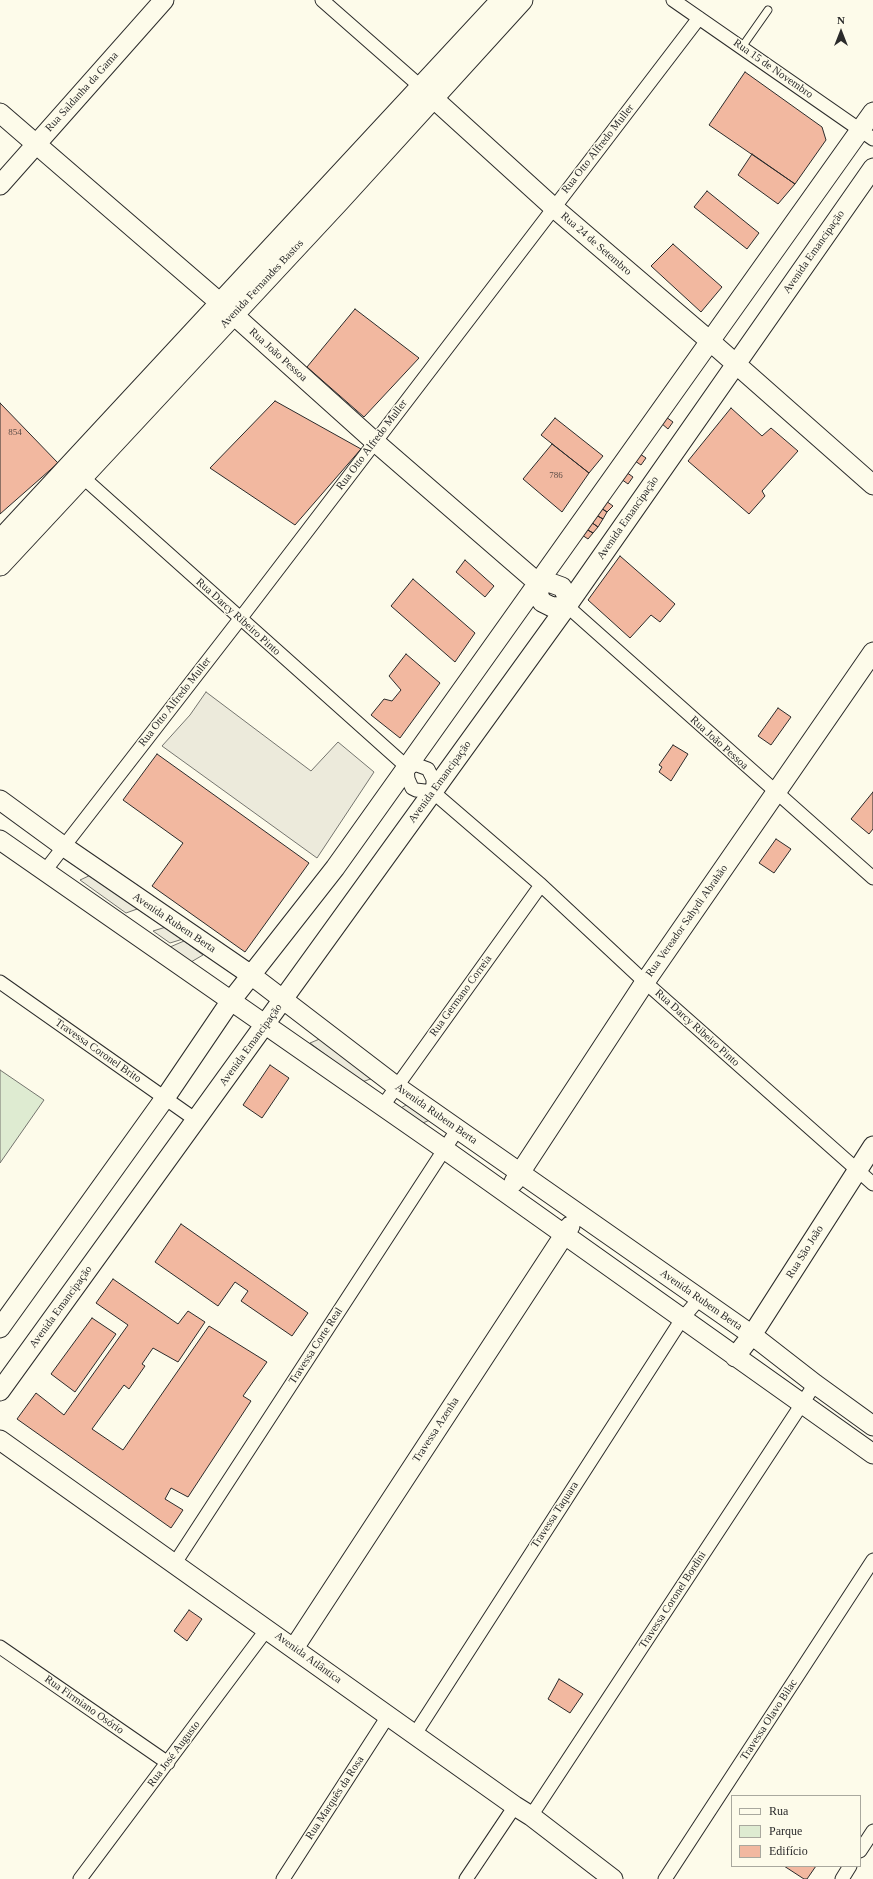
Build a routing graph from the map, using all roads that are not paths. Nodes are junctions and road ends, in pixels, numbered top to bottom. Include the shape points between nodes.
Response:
1 (164, 0) edge
2 (322, 0) edge
3 (502, 0) edge
4 (522, 0) edge
5 (673, 0) edge
6 (768, 10) dead end
7 (699, 18) junction
8 (742, 48) junction
9 (427, 92) junction
10 (873, 112) edge
11 (0, 113) edge
12 (866, 134) edge
13 (35, 144) junction
14 (873, 168) edge
15 (0, 185) edge
16 (553, 207) junction
17 (226, 309) junction
18 (711, 342) junction
19 (736, 364) junction
20 (374, 441) junction
21 (76, 471) junction
22 (873, 485) edge
23 (0, 541) edge
24 (0, 565) edge
25 (538, 583) junction
26 (567, 606) junction
27 (240, 619) junction
28 (873, 652) edge
29 (407, 767) junction
30 (433, 792) junction
31 (776, 794) junction
32 (0, 800) edge
33 (0, 840) edge
34 (63, 846) junction
35 (44, 872) junction
36 (873, 878) edge
37 (541, 884) junction
38 (250, 974) junction
39 (0, 982) edge
40 (645, 982) junction
41 (283, 999) junction
42 (230, 1002) junction
43 (265, 1025) junction
44 (396, 1086) junction
45 (165, 1098) junction
46 (382, 1107) junction
47 (196, 1120) junction
48 (458, 1130) junction
49 (873, 1146) edge
50 (444, 1149) junction
51 (857, 1170) junction
52 (520, 1173) junction
53 (873, 1184) edge
54 (506, 1194) junction
55 (578, 1213) junction
56 (563, 1235) junction
57 (699, 1299) junction
58 (682, 1319) junction
59 (0, 1328) edge
60 (752, 1335) junction
61 (735, 1357) junction
62 (815, 1384) junction
63 (0, 1391) edge
64 (802, 1403) junction
65 (873, 1426) edge
66 (0, 1440) edge
67 (873, 1454) edge
68 (873, 1560) edge
69 (174, 1563) junction
70 (267, 1629) junction
71 (0, 1647) edge
72 (294, 1648) junction
73 (388, 1716) junction
74 (415, 1734) junction
75 (168, 1763) junction
76 (515, 1806) junction
77 (531, 1816) junction
78 (873, 1831) edge
79 (861, 1849) edge
80 (849, 1867) edge
81 (80, 1879) edge
82 (283, 1879) edge
83 (466, 1879) edge
84 (613, 1879) edge
85 (666, 1879) edge
86 (842, 1879) edge

1 - 13 main road, Rua Saldanha da Gama
2 - 9 street, Rua 24 de Setembro
3 - 9 main road, Avenida Fernandes Bastos
4 - 9 main road, Avenida Fernandes Bastos
5 - 7 street, Rua 15 de Novembro
6 - 8 lane
7 - 8 street, Rua 15 de Novembro
7 - 16 street, Rua Otto Alfredo Muller
8 - 12 street, Rua 15 de Novembro
9 - 16 main road, Rua 24 de Setembro
9 - 17 main road, Avenida Fernandes Bastos
10 - 12 main road
11 - 13 main road, Rua João Pessoa
12 - 18 main road
13 - 15 main road, Rua Saldanha da Gama
13 - 17 main road, Rua João Pessoa
14 - 19 main road, Avenida Emancipação
16 - 18 main road, Rua 24 de Setembro
16 - 20 street, Rua Otto Alfredo Muller
17 - 20 main road, Rua João Pessoa
17 - 21 main road, Avenida Fernandes Bastos
18 - 19 main road, Rua 24 de Setembro
18 - 25 main road
19 - 22 main road, Rua 24 de Setembro
19 - 26 main road, Avenida Emancipação
20 - 25 main road, Rua João Pessoa
20 - 27 street, Rua Otto Alfredo Muller
21 - 23 main road, Avenida Fernandes Bastos
21 - 24 main road, Avenida Fernandes Bastos
21 - 27 street, Rua Darcy Ribeiro Pinto
25 - 26 main road via 562,587 567,596
25 - 29 main road
26 - 30 main road, Avenida Emancipação
26 - 31 street, Rua João Pessoa
27 - 29 street, Rua Darcy Ribeiro Pinto
27 - 34 street, Rua Otto Alfredo Muller
28 - 31 main road, Rua Vereador Sahydi Abrahão
29 - 30 street via 412,788
29 - 30 street via 417,765 428,769 433,779
29 - 38 main road via 335,868
30 - 37 street, Rua Darcy Ribeiro Pinto
30 - 41 main road, Avenida Emancipação
31 - 36 street, Rua João Pessoa
31 - 40 main road, Rua Vereador Sahydi Abrahão
32 - 34 main road, Avenida Rubem Berta
33 - 35 main road
34 - 35 street, Rua Otto Alfredo Muller
34 - 38 main road, Avenida Rubem Berta
35 - 42 main road
37 - 40 street, Rua Darcy Ribeiro Pinto
37 - 44 street, Rua Germano Correia
38 - 41 main road, Avenida Rubem Berta
38 - 42 main road
39 - 45 street, Travessa Coronel Brito
40 - 51 street, Rua Darcy Ribeiro Pinto
40 - 52 main road, Rua Vereador Sahydi Abrahão
41 - 43 main road, Avenida Emancipação
41 - 44 main road, Avenida Rubem Berta
42 - 43 main road
42 - 45 main road
43 - 46 main road
43 - 47 main road, Avenida Emancipação
44 - 46 street, Rua Germano Correia
44 - 48 main road, Avenida Rubem Berta
45 - 47 street, Travessa Coronel Brito
45 - 59 main road
46 - 50 main road
47 - 63 main road, Avenida Emancipação
48 - 50 street, Travessa Corte Real
48 - 52 main road, Avenida Rubem Berta
49 - 51 main road, Rua São João
50 - 54 main road
50 - 69 street, Travessa Corte Real
51 - 53 street, Rua Darcy Ribeiro Pinto
51 - 60 main road, Rua São João
52 - 54 main road, Rua Vereador Sahydi Abrahão
52 - 55 main road, Avenida Rubem Berta
54 - 56 main road
55 - 56 main road, Travessa Azenha
55 - 57 main road, Avenida Rubem Berta
56 - 58 main road
56 - 72 main road, Travessa Azenha
57 - 58 street, Travessa Taquara
57 - 60 main road, Avenida Rubem Berta
58 - 61 main road
58 - 74 street, Travessa Taquara
60 - 61 main road, Rua São João
60 - 62 main road, Avenida Rubem Berta
61 - 64 main road
62 - 64 street, Travessa Coronel Bordini
62 - 65 main road, Avenida Rubem Berta
64 - 67 main road
64 - 77 street, Travessa Coronel Bordini
66 - 69 main road, Avenida Atlântica
68 - 85 street, Travessa Olavo Bilac
69 - 70 main road, Avenida Atlântica
70 - 72 main road, Avenida Atlântica
70 - 75 street, Rua José Augusto
71 - 75 street, Rua Firmiano Osório
72 - 73 main road, Avenida Atlântica
73 - 74 main road, Avenida Atlântica
73 - 82 street, Rua Marquês da Rosa
74 - 76 main road, Avenida Atlântica
75 - 81 street, Rua José Augusto
76 - 77 main road, Avenida Atlântica
76 - 83 street
77 - 84 main road, Avenida Atlântica
78 - 79 street
80 - 86 street

